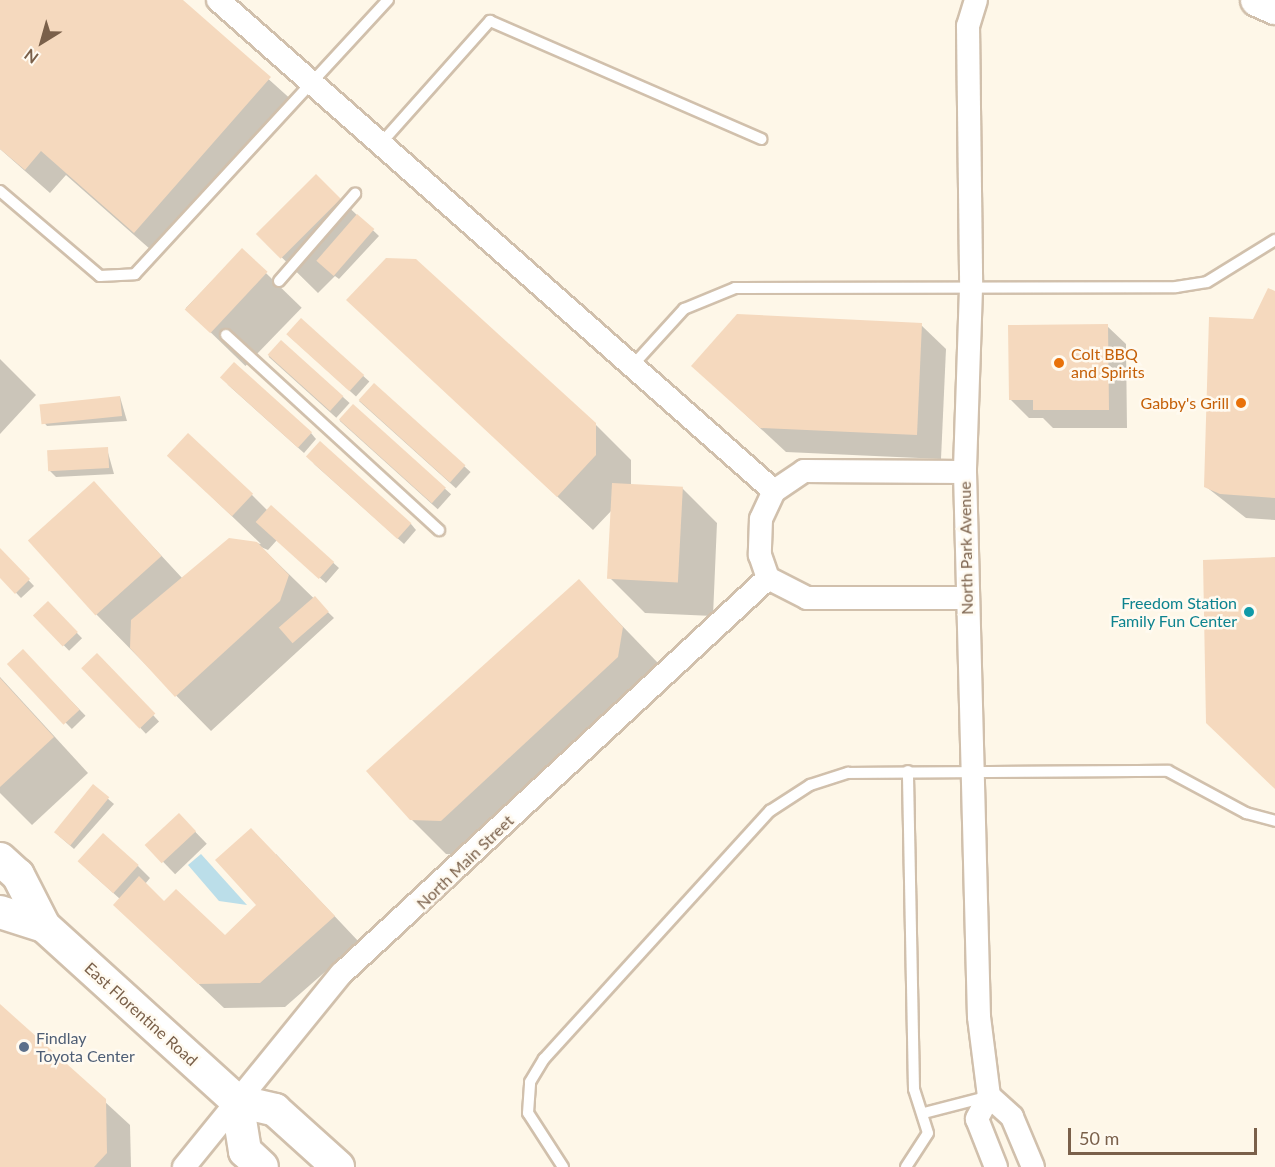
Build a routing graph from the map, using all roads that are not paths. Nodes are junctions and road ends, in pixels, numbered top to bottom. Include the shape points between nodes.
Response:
1 (218, 0) edge
2 (388, 0) edge
3 (976, 0) edge
4 (1257, 0) edge
5 (1275, 8) edge
6 (308, 80) junction
7 (761, 139) dead end
8 (383, 141) junction
9 (0, 191) edge
10 (355, 194) dead end
11 (1275, 240) edge
12 (279, 281) dead end
13 (971, 288) junction
14 (226, 335) dead end
15 (633, 365) junction
16 (965, 472) junction
17 (774, 491) junction
18 (439, 530) dead end
19 (768, 578) junction
20 (967, 598) junction
21 (977, 768) junction
22 (908, 771) junction
23 (1275, 821) edge
24 (0, 859) edge
25 (0, 912) edge
26 (44, 926) junction
27 (989, 1096) junction
28 (237, 1101) junction
29 (924, 1113) junction
30 (184, 1167) edge
31 (262, 1167) edge
32 (338, 1167) edge
33 (563, 1167) edge
34 (906, 1167) edge
35 (996, 1167) edge
36 (1032, 1167) edge

1 - 6 street
2 - 6 lane
3 - 13 street, North Park Avenue via 968,26
4 - 5 street
6 - 8 street
6 - 9 lane via 135,274 100,276
7 - 8 lane via 490,21
8 - 15 street
10 - 12 lane
11 - 13 lane via 1207,282 1176,287
13 - 15 lane via 735,288 684,309
13 - 16 street, North Park Avenue
14 - 18 lane
15 - 17 street
16 - 17 street via 804,471
16 - 20 street, North Park Avenue
17 - 19 street via 761,519 760,555
19 - 20 street via 807,598
19 - 28 street, North Main Street via 341,974
20 - 21 street, North Park Avenue
21 - 22 lane
21 - 23 lane via 1168,771 1246,813
21 - 27 street, North Park Avenue via 979,1017
22 - 29 lane via 914,1089
22 - 33 lane via 848,773 810,785 770,812 544,1059 530,1082 528,1113
24 - 26 street, East Florentine Road via 18,875
25 - 26 street, East Florentine Road
26 - 28 street, East Florentine Road
27 - 29 lane
27 - 35 street via 977,1119
27 - 36 street via 1012,1117
28 - 30 street, North Main Street
28 - 31 street via 245,1150
28 - 32 street, East Florentine Road via 275,1110
29 - 34 lane via 928,1133

